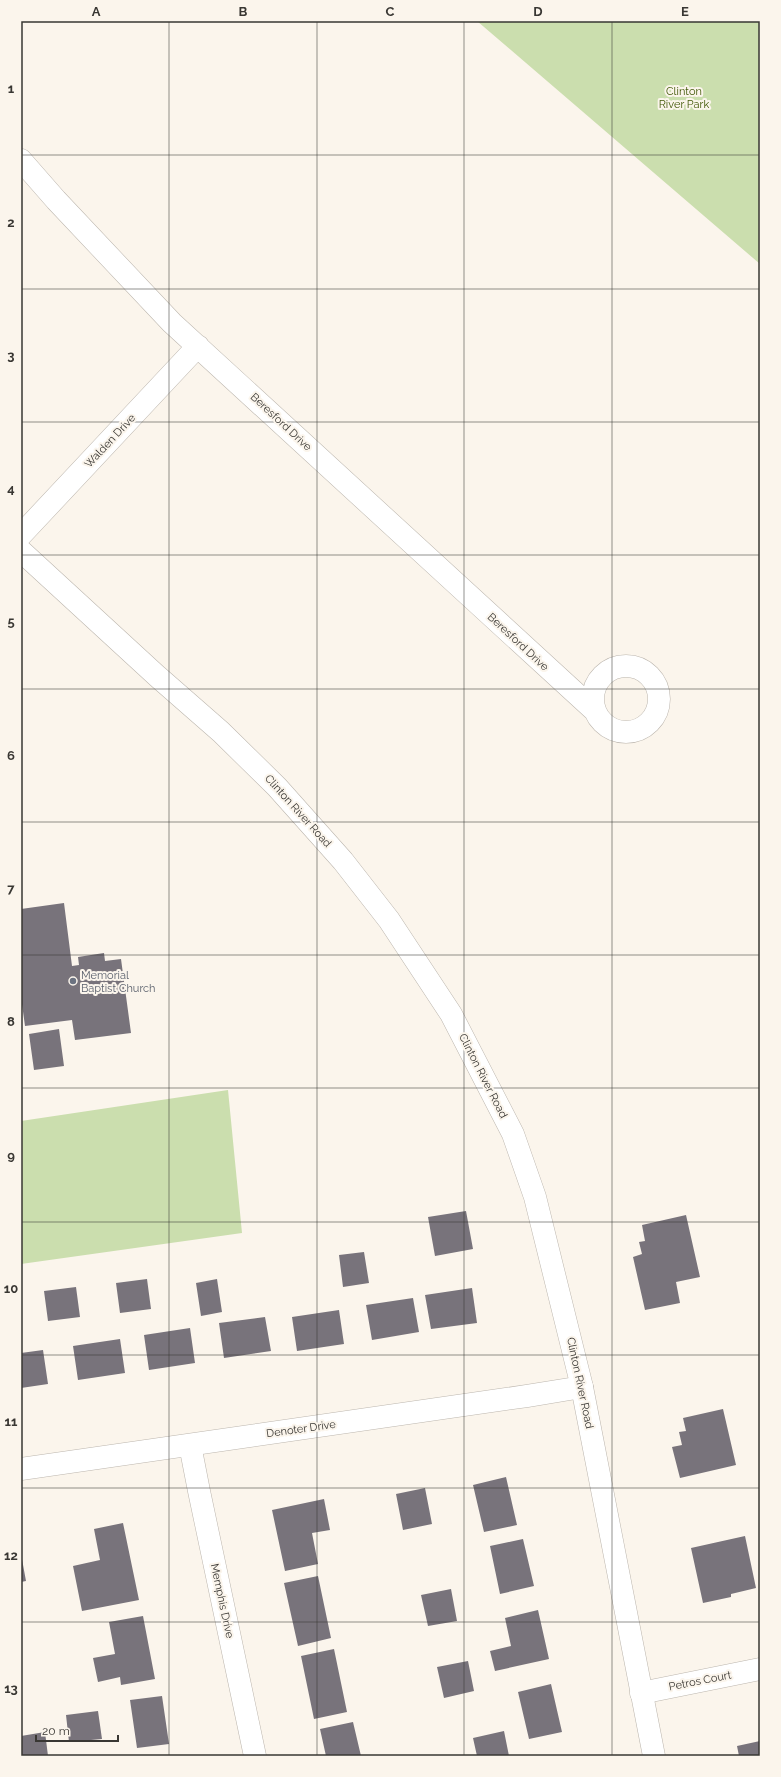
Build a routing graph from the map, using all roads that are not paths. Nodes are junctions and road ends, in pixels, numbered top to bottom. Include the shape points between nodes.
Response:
1 (21, 160) edge
2 (198, 346) junction
3 (21, 535) edge
4 (21, 551) edge
5 (609, 671) junction
6 (552, 672) junction
7 (594, 710) junction
8 (582, 1387) junction
9 (190, 1445) junction
10 (21, 1469) edge
11 (760, 1669) edge
12 (641, 1693) junction
13 (255, 1756) edge
14 (654, 1756) edge

1 - 2 street, Beresford Drive via 166,317
2 - 3 street, Walden Drive
2 - 6 street, Beresford Drive
4 - 8 street, Clinton River Road via 156,676 221,732 277,787 344,861 421,967 451,1014 513,1134 535,1197
5 - 6 street, Beresford Drive via 586,676
5 - 7 street via 600,678 595,688 592,699
5 - 7 street, Beresford Drive via 631,666 646,673 657,686 658,707 647,725 638,731 628,733 617,732 607,727 599,720
6 - 7 street, Beresford Drive
8 - 9 street, Denoter Drive
8 - 12 street, Clinton River Road
9 - 10 street, Denoter Drive
9 - 13 street, Memphis Drive
11 - 12 street, Petros Court
12 - 14 street, Clinton River Road

